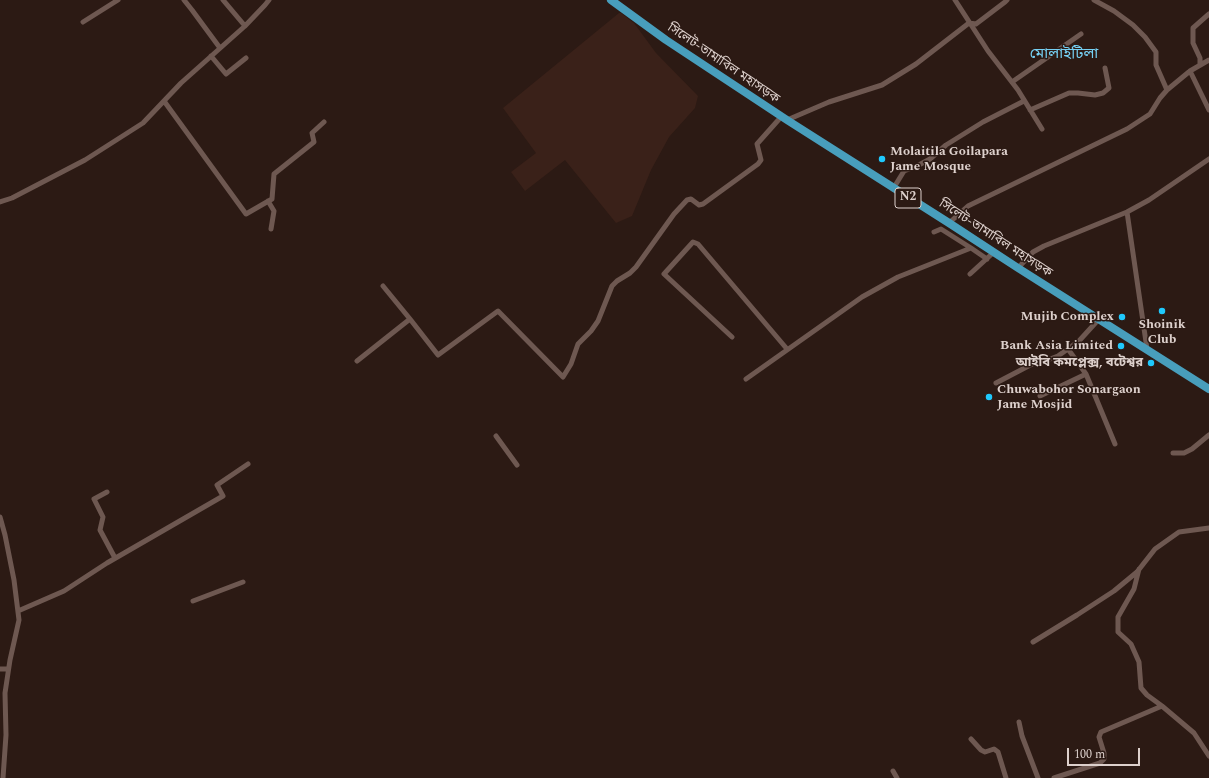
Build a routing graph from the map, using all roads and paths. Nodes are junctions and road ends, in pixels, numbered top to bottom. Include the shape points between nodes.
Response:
1 (118, 0) edge
2 (184, 0) edge
3 (223, 0) edge
4 (261, 0) edge
5 (269, 0) edge
6 (611, 0) edge
7 (955, 0) edge
8 (1007, 0) edge
9 (1094, 0) edge
10 (265, 5) junction
11 (1209, 14) edge
12 (84, 22) dead end
13 (969, 23) junction
14 (245, 26) junction
15 (1081, 34) dead end
16 (220, 48) junction
17 (211, 56) junction
18 (246, 58) dead end
19 (1209, 60) edge
20 (1200, 65) junction
21 (1105, 68) dead end
22 (1190, 72) junction
23 (1012, 82) junction
24 (1167, 90) junction
25 (164, 101) junction
26 (1024, 101) junction
27 (1030, 110) junction
28 (1209, 110) edge
29 (784, 118) junction
30 (324, 122) dead end
31 (1042, 129) dead end
32 (1209, 160) edge
33 (893, 189) junction
34 (268, 201) junction
35 (0, 202) edge
36 (1127, 212) junction
37 (949, 223) junction
38 (271, 229) dead end
39 (934, 232) dead end
40 (971, 248) junction
41 (994, 252) junction
42 (987, 259) junction
43 (1018, 268) junction
44 (970, 274) dead end
45 (383, 286) dead end
46 (410, 319) junction
47 (1099, 319) junction
48 (732, 337) dead end
49 (787, 349) junction
50 (1068, 349) junction
51 (1147, 350) junction
52 (357, 361) dead end
53 (1086, 374) junction
54 (746, 379) dead end
55 (996, 382) dead end
56 (1209, 389) edge
57 (1040, 396) dead end
58 (1209, 435) edge
59 (496, 436) dead end
60 (1115, 444) dead end
61 (1173, 453) dead end
62 (248, 464) dead end
63 (517, 465) dead end
64 (107, 492) dead end
65 (0, 517) edge
66 (1209, 528) edge
67 (115, 558) junction
68 (1139, 569) junction
69 (243, 582) dead end
70 (193, 601) dead end
71 (18, 611) junction
72 (1033, 642) dead end
73 (0, 669) edge
74 (8, 669) junction
75 (3, 690) edge
76 (1162, 706) junction
77 (1018, 722) dead end
78 (971, 739) dead end
79 (1209, 756) edge
80 (894, 771) dead end
81 (3, 778) edge
82 (897, 778) edge
83 (1006, 778) edge
84 (1038, 778) edge
85 (1054, 778) edge

1 - 12 street
2 - 16 street
3 - 14 street
4 - 10 street
5 - 10 street
6 - 29 highway, সিলেট-তামাবিল মহাসড়ক / N2 via 666,40
7 - 13 street
8 - 13 street via 976,24
9 - 24 street via 1114,11 1145,37 1156,52 1156,65
10 - 14 street
11 - 20 street via 1194,28 1194,43
13 - 23 street
13 - 29 street via 916,64 882,85
14 - 16 street
15 - 23 street
16 - 17 street
17 - 18 street via 226,74
17 - 25 street
19 - 20 street
20 - 22 street
21 - 27 street via 1109,88 1104,93 1069,93
22 - 24 street
22 - 28 street
23 - 26 street
24 - 37 street via 1150,114 1127,129 968,206
25 - 34 street via 246,214
25 - 35 street via 143,123 105,148
26 - 27 street
26 - 33 street via 983,122 946,145 930,159 904,171
27 - 31 street
29 - 33 highway, সিলেট-তামাবিল মহাসড়ক / N2
29 - 46 street via 757,144 761,160 758,164 703,204 687,200 636,268 612,286 598,321 592,331 578,344 563,377 498,311 438,355
30 - 34 street via 312,133 314,142 274,174 272,199
32 - 36 street
33 - 37 highway, সিলেট-তামাবিল মহাসড়ক / N2
34 - 38 street via 274,211
36 - 43 street via 1032,252
36 - 51 street
37 - 41 highway, সিলেট-তামাবিল মহাসড়ক / N2
39 - 40 street via 941,229
40 - 42 street
40 - 49 street via 898,277 862,297
41 - 42 street
41 - 43 highway, সিলেট-তামাবিল মহাসড়ক / N2
42 - 44 street
43 - 47 highway, সিলেট-তামাবিল মহাসড়ক / N2
45 - 46 street
46 - 52 street
47 - 50 street
47 - 51 highway, সিলেট-তামাবিল মহাসড়ক / N2
48 - 49 street via 664,274 693,242 698,244
49 - 54 street
50 - 53 street
50 - 55 street via 1058,356 1038,361
51 - 56 highway, সিলেট-তামাবিল মহাসড়ক / N2
53 - 57 street
53 - 60 street
58 - 61 street via 1192,450
59 - 63 street
62 - 67 street via 217,485 223,496
64 - 67 street via 94,499 103,517 100,530
65 - 71 street
66 - 68 street via 1179,532 1155,549
67 - 71 street via 64,591
68 - 72 street via 1114,591
68 - 76 street via 1134,589 1118,617 1118,632 1131,644 1139,662 1141,688
69 - 70 street
71 - 74 street via 19,620
73 - 74 street
74 - 75 street
75 - 81 street via 6,735
76 - 79 street via 1194,733
76 - 85 street via 1101,732 1099,736 1104,759 1100,763
77 - 84 street
78 - 83 street via 985,752 994,749 998,752
80 - 82 street

